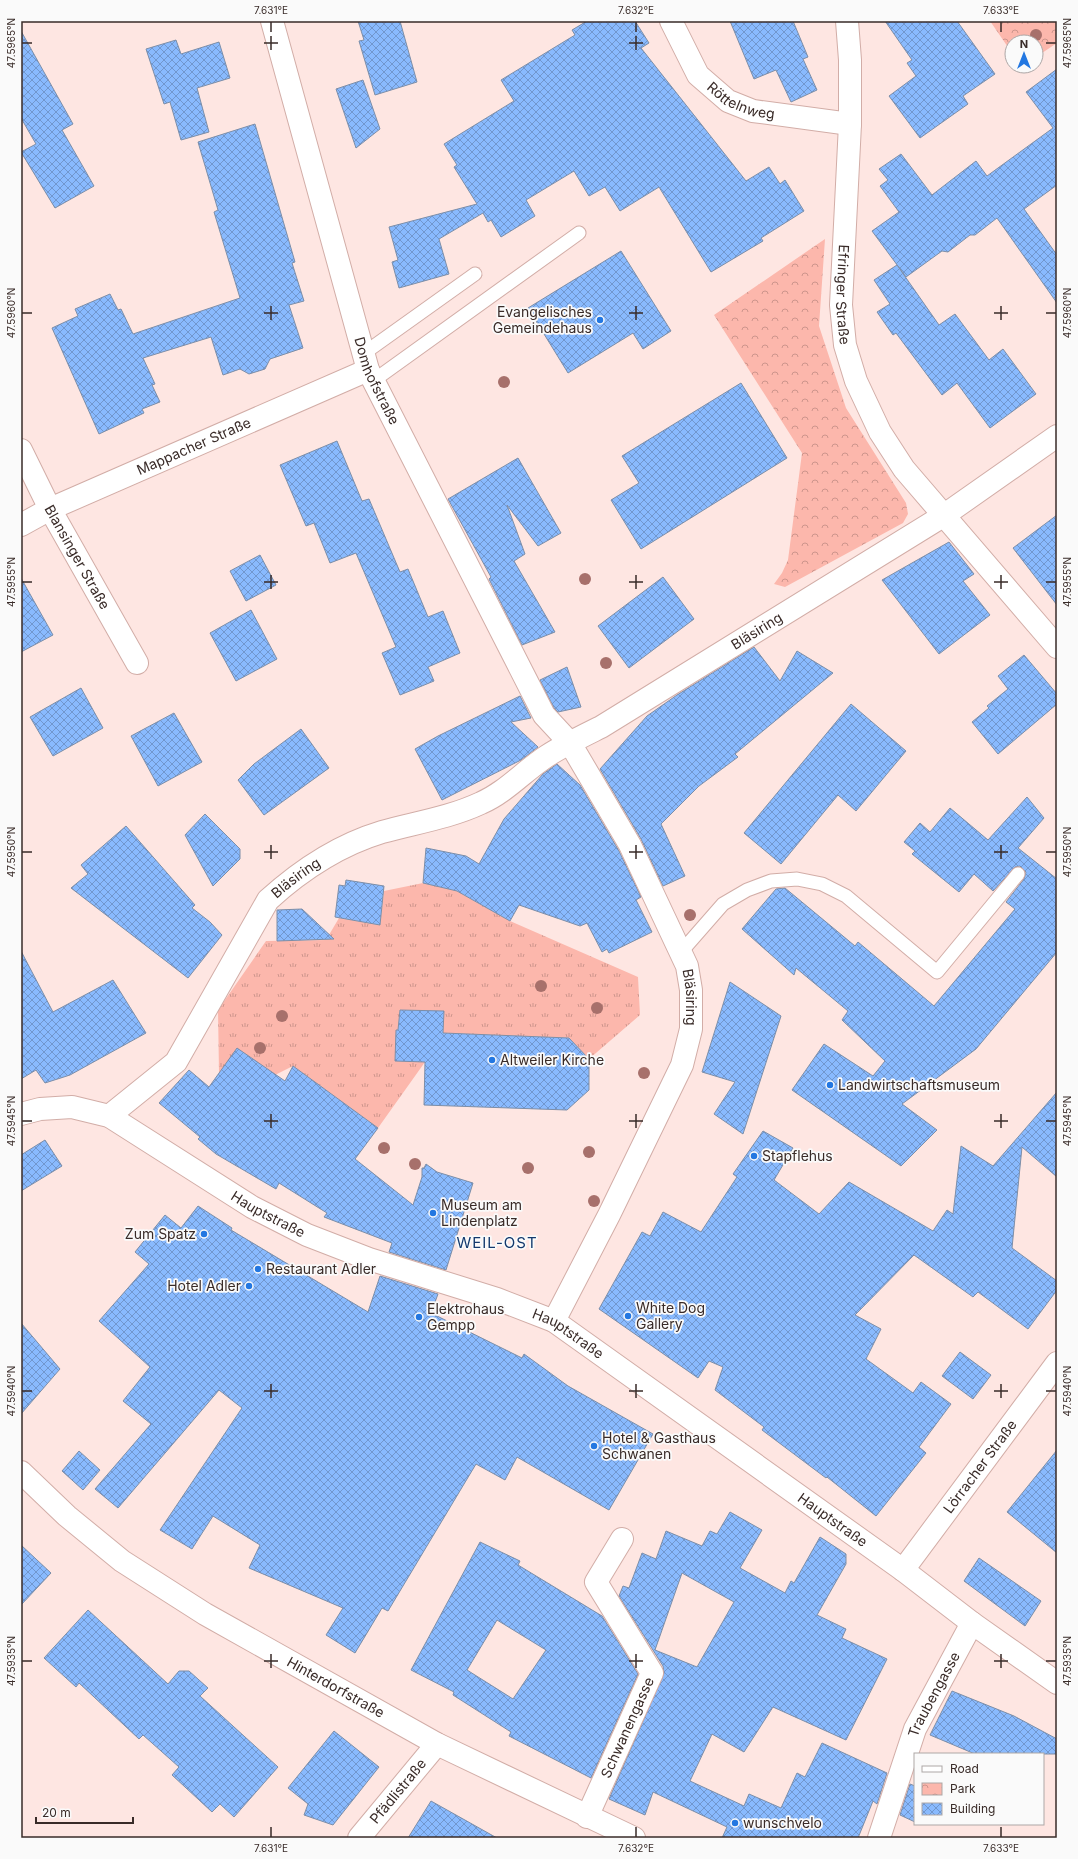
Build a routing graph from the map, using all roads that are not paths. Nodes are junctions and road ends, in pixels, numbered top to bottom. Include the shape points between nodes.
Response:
1 (272, 21) edge
2 (671, 21) edge
3 (847, 21) edge
4 (850, 124) junction
5 (579, 233) dead end
6 (475, 274) dead end
7 (368, 368) junction
8 (1057, 436) edge
9 (21, 450) edge
10 (50, 509) junction
11 (943, 516) junction
12 (21, 525) edge
13 (1057, 647) edge
14 (137, 663) dead end
15 (544, 715) joint
16 (570, 743) junction
17 (1018, 874) dead end
18 (681, 952) junction
19 (21, 1114) edge
20 (108, 1116) junction
21 (554, 1322) junction
22 (1057, 1363) edge
23 (21, 1472) edge
24 (622, 1539) dead end
25 (903, 1570) junction
26 (972, 1623) junction
27 (1057, 1683) edge
28 (437, 1744) junction
29 (587, 1817) junction
30 (359, 1838) edge
31 (634, 1838) edge
32 (879, 1838) edge

1 - 7 street, Domhofstraße
2 - 4 street, Röttelnweg via 698,75 728,101 753,111
3 - 4 street, Efringer Straße
4 - 11 street, Efringer Straße via 841,305 845,345 856,380 880,432 904,469
5 - 7 lane
6 - 7 lane
7 - 10 street, Mappacher Straße
7 - 15 street, Domhofstraße
8 - 11 street, Bläsiring
9 - 10 street, Blansinger Straße
10 - 12 street, Mappacher Straße
10 - 14 street, Blansinger Straße
11 - 13 street, Efringer Straße
11 - 16 street, Bläsiring via 601,727
15 - 16 street, Bläsiring
16 - 18 street, Bläsiring via 630,845
16 - 20 street, Bläsiring via 546,757 516,782 481,803 451,814 381,832 347,845 286,883 268,900 176,1062
17 - 18 lane via 937,972 846,896 822,884 797,879 770,882 747,890 724,904
18 - 21 street, Bläsiring via 687,966 691,990 691,1029 682,1065
19 - 20 street, Hauptstraße via 40,1109 72,1107
20 - 21 street, Hauptstraße via 252,1207 307,1235 369,1260 497,1299
21 - 25 street, Hauptstraße
22 - 25 street, Lörracher Straße
23 - 28 street, Hinterdorfstraße via 67,1516 122,1562 205,1614
24 - 29 street, Schwanengasse via 596,1582 652,1673
25 - 26 street, Hauptstraße
26 - 27 street, Hauptstraße
26 - 32 street, Traubengasse via 915,1729
28 - 29 street, Hinterdorfstraße
28 - 30 street, Pfädlistraße
29 - 31 street, Hinterdorfstraße

